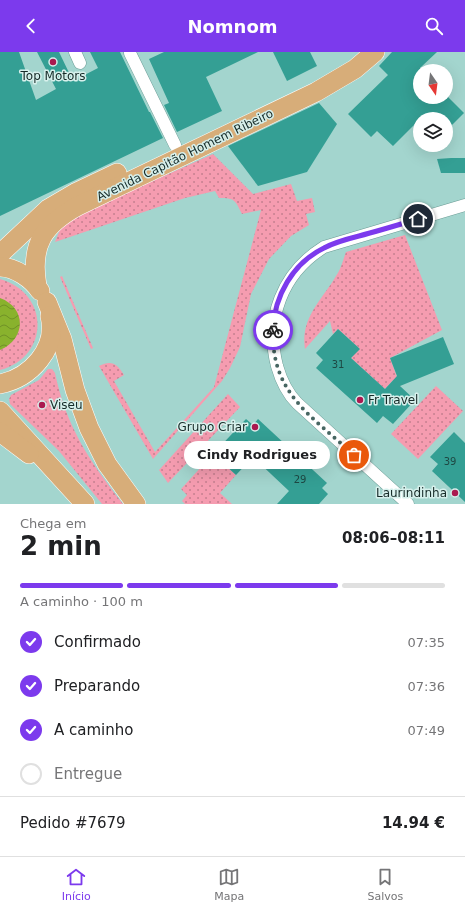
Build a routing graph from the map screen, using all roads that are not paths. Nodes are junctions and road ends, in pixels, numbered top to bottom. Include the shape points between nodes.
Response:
1 (74, 52) edge
2 (355, 52) edge
3 (375, 52) edge
4 (130, 54) dead end
5 (80, 63) dead end
6 (175, 145) junction
7 (465, 205) edge
8 (48, 209) junction
9 (0, 238) edge
10 (0, 254) edge
11 (0, 262) edge
12 (0, 267) edge
13 (22, 274) junction
14 (37, 286) junction
15 (47, 302) junction
16 (0, 384) edge
17 (0, 411) edge
18 (0, 432) edge
19 (59, 474) junction
20 (85, 504) edge
21 (136, 504) edge
22 (408, 504) edge

1 - 5 street
2 - 6 main road, Avenida Capitão Homem Ribeiro via 320,75
3 - 14 main road, Avenida Capitão Homem Ribeiro via 349,73 316,92 78,206 55,220 42,236 37,249 34,269
4 - 6 street
6 - 8 main road, Avenida Capitão Homem Ribeiro via 77,192
7 - 22 street via 324,247 295,271 276,307 273,343 278,370 288,391
8 - 9 main road
8 - 10 main road, Avenida Capitão Homem Ribeiro
11 - 13 main road
12 - 13 main road
13 - 14 main road
14 - 15 main road
15 - 16 main road via 52,321 50,340 42,358 29,372 13,381
15 - 21 main road via 62,339 75,390 89,428 107,464
17 - 19 main road
18 - 19 main road
19 - 20 main road

